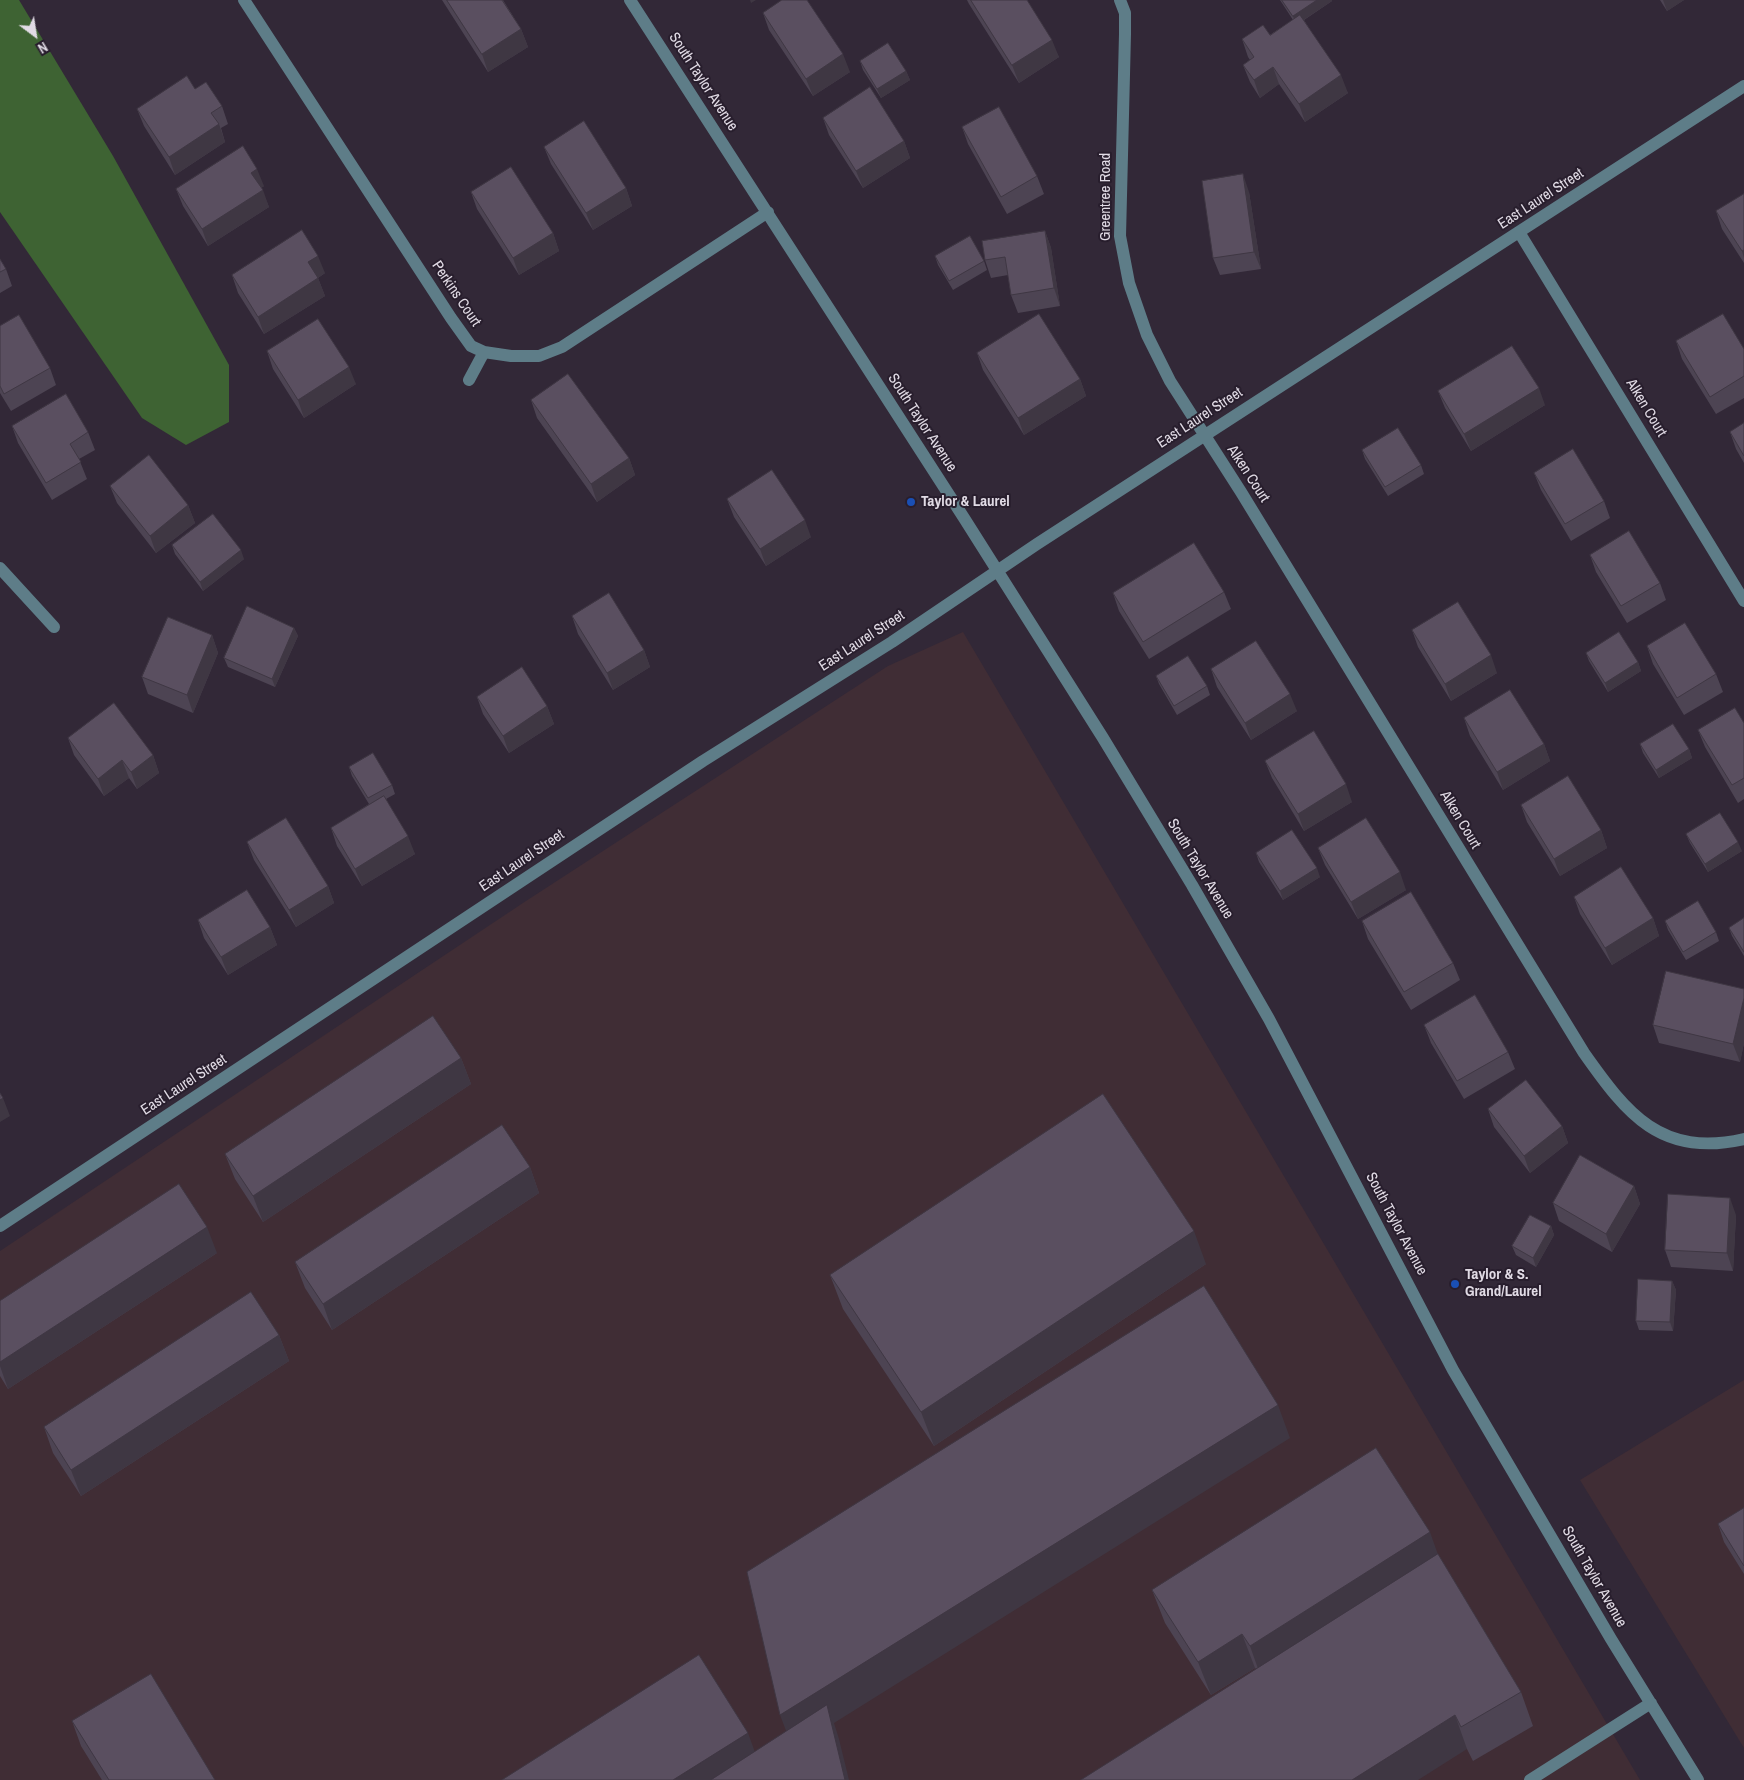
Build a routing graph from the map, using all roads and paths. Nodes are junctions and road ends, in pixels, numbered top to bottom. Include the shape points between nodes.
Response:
1 (244, 0) edge
2 (630, 0) edge
3 (1120, 0) edge
4 (1744, 86) edge
5 (768, 212) junction
6 (1519, 232) junction
7 (484, 352) junction
8 (470, 380) dead end
9 (1204, 435) junction
10 (0, 568) edge
11 (997, 571) junction
12 (1744, 601) edge
13 (54, 627) dead end
14 (1744, 1139) edge
15 (0, 1226) edge
16 (1651, 1703) junction
17 (1530, 1780) edge
18 (1698, 1780) edge

1 - 7 street, Perkins Court via 450,318 471,346
2 - 5 street, South Taylor Avenue
3 - 9 street, Greentree Road via 1125,13 1125,43 1120,236 1129,283 1147,335 1170,381
4 - 6 street, East Laurel Street
5 - 7 street, Perkins Court via 562,347 539,356
5 - 11 street, South Taylor Avenue
6 - 9 street, East Laurel Street
6 - 12 street, Alken Court
7 - 8 street
9 - 11 street, East Laurel Street
9 - 14 street, Alken Court via 1584,1053 1610,1090 1644,1124 1666,1136 1688,1142 1724,1144
10 - 13 street
11 - 15 street, East Laurel Street via 892,642 703,761
11 - 16 street, South Taylor Avenue via 1192,885 1269,1019 1453,1370
16 - 17 street
16 - 18 street, South Taylor Avenue

